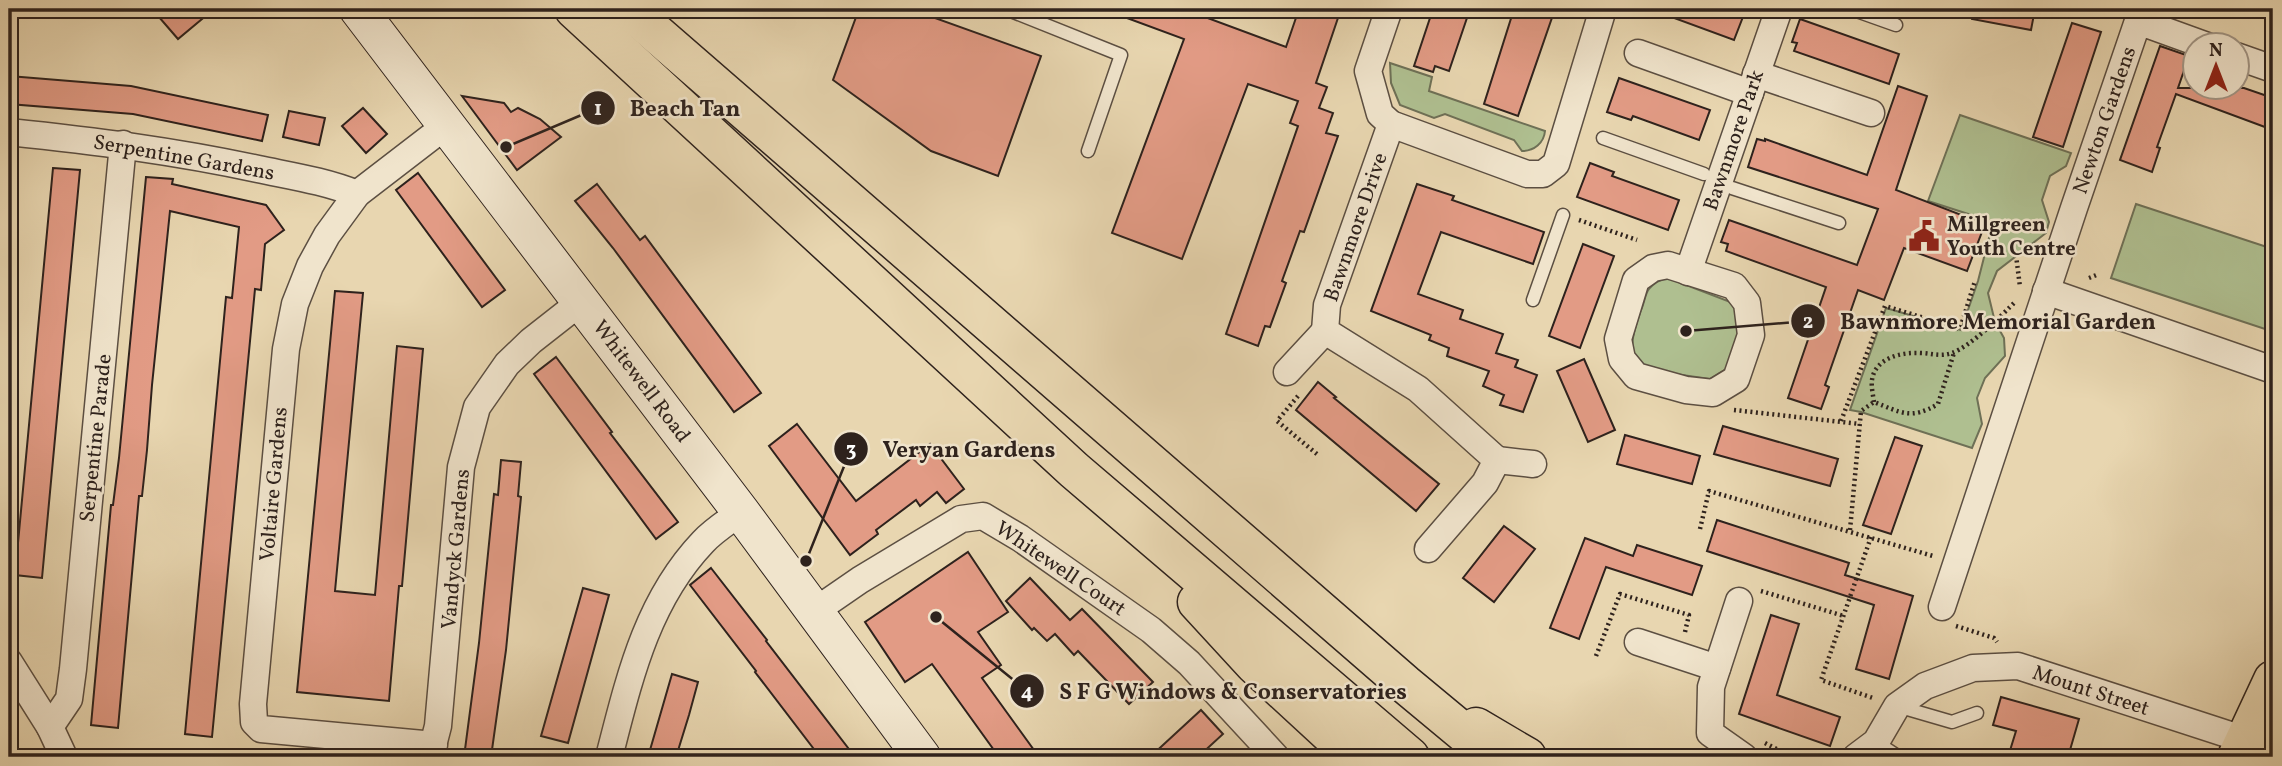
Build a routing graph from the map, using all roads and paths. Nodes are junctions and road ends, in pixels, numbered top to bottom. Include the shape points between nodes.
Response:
1 (358, 9) edge
2 (574, 9) edge
3 (628, 9) edge
4 (1006, 9) edge
5 (1389, 9) edge
6 (1603, 9) edge
7 (1779, 9) edge
8 (1851, 9) edge
9 (1029, 13) edge
10 (1896, 25) dead end
11 (2180, 36) edge
12 (1637, 53) dead end
13 (2250, 61) edge
14 (2273, 69) edge
15 (1753, 83) junction
16 (1871, 113) dead end
17 (448, 124) junction
18 (1391, 124) junction
19 (9, 132) edge
20 (1603, 138) dead end
21 (123, 144) junction
22 (1088, 151) dead end
23 (1704, 174) dead end
24 (1732, 188) dead end
25 (356, 194) junction
26 (1563, 215) joint
27 (1839, 223) dead end
28 (1637, 240) dead end
29 (2016, 255) dead end
30 (1688, 272) junction
31 (1975, 281) dead end
32 (2046, 291) junction
33 (1533, 300) dead end
34 (582, 301) junction
35 (1325, 331) junction
36 (1954, 352) junction
37 (2273, 370) edge
38 (1295, 381) joint
39 (1713, 393) junction
40 (1874, 401) junction
41 (1841, 421) junction
42 (1860, 424) junction
43 (1318, 455) dead end
44 (1497, 460) junction
45 (1533, 464) dead end
46 (1074, 470) junction
47 (741, 512) junction
48 (1700, 529) dead end
49 (1850, 530) junction
50 (1871, 537) junction
51 (1428, 549) dead end
52 (1956, 563) junction
53 (1739, 601) joint
54 (1942, 607) joint
55 (815, 611) junction
56 (1844, 616) junction
57 (1637, 642) dead end
58 (9, 662) edge
59 (2018, 666) junction
60 (1717, 668) junction
61 (2273, 680) edge
62 (1405, 684) junction
63 (1897, 706) junction
64 (1978, 713) dead end
65 (50, 727) junction
66 (2259, 749) edge
67 (1754, 750) edge
68 (432, 751) edge
69 (1856, 752) edge
70 (64, 757) edge
71 (608, 757) edge
72 (922, 757) edge
73 (1276, 757) edge
74 (1355, 757) edge
75 (1410, 757) edge
76 (1493, 757) edge
77 (1527, 757) edge
78 (1792, 757) edge
79 (1810, 757) edge
80 (1899, 757) edge

1 - 17 street, Whitewell Road
2 - 46 main road
3 - 62 main road
4 - 9 lane
5 - 18 street via 1368,71 1380,114
6 - 18 street, Bawnmore Drive via 1556,164 1543,174 1527,174
7 - 15 street, Bawnmore Park
8 - 10 lane
9 - 22 lane via 1121,55
11 - 32 street, Newton Gardens via 2138,21
12 - 15 street
13 - 14 street
15 - 16 street
15 - 30 street, Bawnmore Park
17 - 25 street, Voltaire Gardens
17 - 34 street, Whitewell Road
18 - 35 street, Bawnmore Drive via 1327,305
19 - 21 street, Serpentine Gardens
20 - 23 lane
21 - 25 street, Serpentine Gardens via 321,182
21 - 65 street, Serpentine Parade via 69,699
24 - 27 lane
25 - 68 street, Voltaire Gardens via 310,266 295,304 286,349 254,722 261,729
26 - 28 path
26 - 33 lane
29 - 36 path via 2021,296
30 - 39 street via 1734,286 1747,303 1751,335 1736,379
30 - 39 street via 1668,264 1636,280 1618,339 1622,359 1636,376
31 - 41 path via 1960,329 1885,306
32 - 37 street
32 - 52 street, Newton Gardens
34 - 47 street, Whitewell Road
34 - 68 street, Vandyck Gardens via 507,364 477,407 461,467
35 - 38 street, Bawnmore Drive
35 - 44 street, Bawnmore Drive via 1418,388
36 - 40 path via 1891,356 1876,367 1871,381
36 - 40 path via 1938,404 1922,414 1901,413
38 - 43 path via 1277,421
39 - 41 path via 1727,409
40 - 42 path via 1861,411
41 - 42 path
42 - 49 path
44 - 45 street
44 - 51 street via 1485,484
46 - 74 main road via 1254,664
46 - 75 main road
47 - 55 street, Whitewell Road
47 - 71 street via 705,539 679,570 651,618 631,670
48 - 49 path via 1709,491
49 - 50 path
50 - 52 path
50 - 56 path
52 - 54 street, Newton Gardens
53 - 56 path via 1756,589
53 - 60 street
54 - 59 path via 1950,624 1994,638
55 - 72 street, Whitewell Road
55 - 73 street, Whitewell Court via 961,519 983,516 1151,630
56 - 63 path via 1821,680
57 - 60 street
58 - 65 street
59 - 63 street, Mount Street via 1973,668 1925,686
59 - 66 street, Mount Street
60 - 67 street via 1710,733
61 - 66 main road
62 - 76 main road
62 - 77 main road
63 - 64 lane via 1952,722
63 - 69 street, Mount Street
65 - 70 street
67 - 78 path
69 - 79 path
69 - 80 lane

